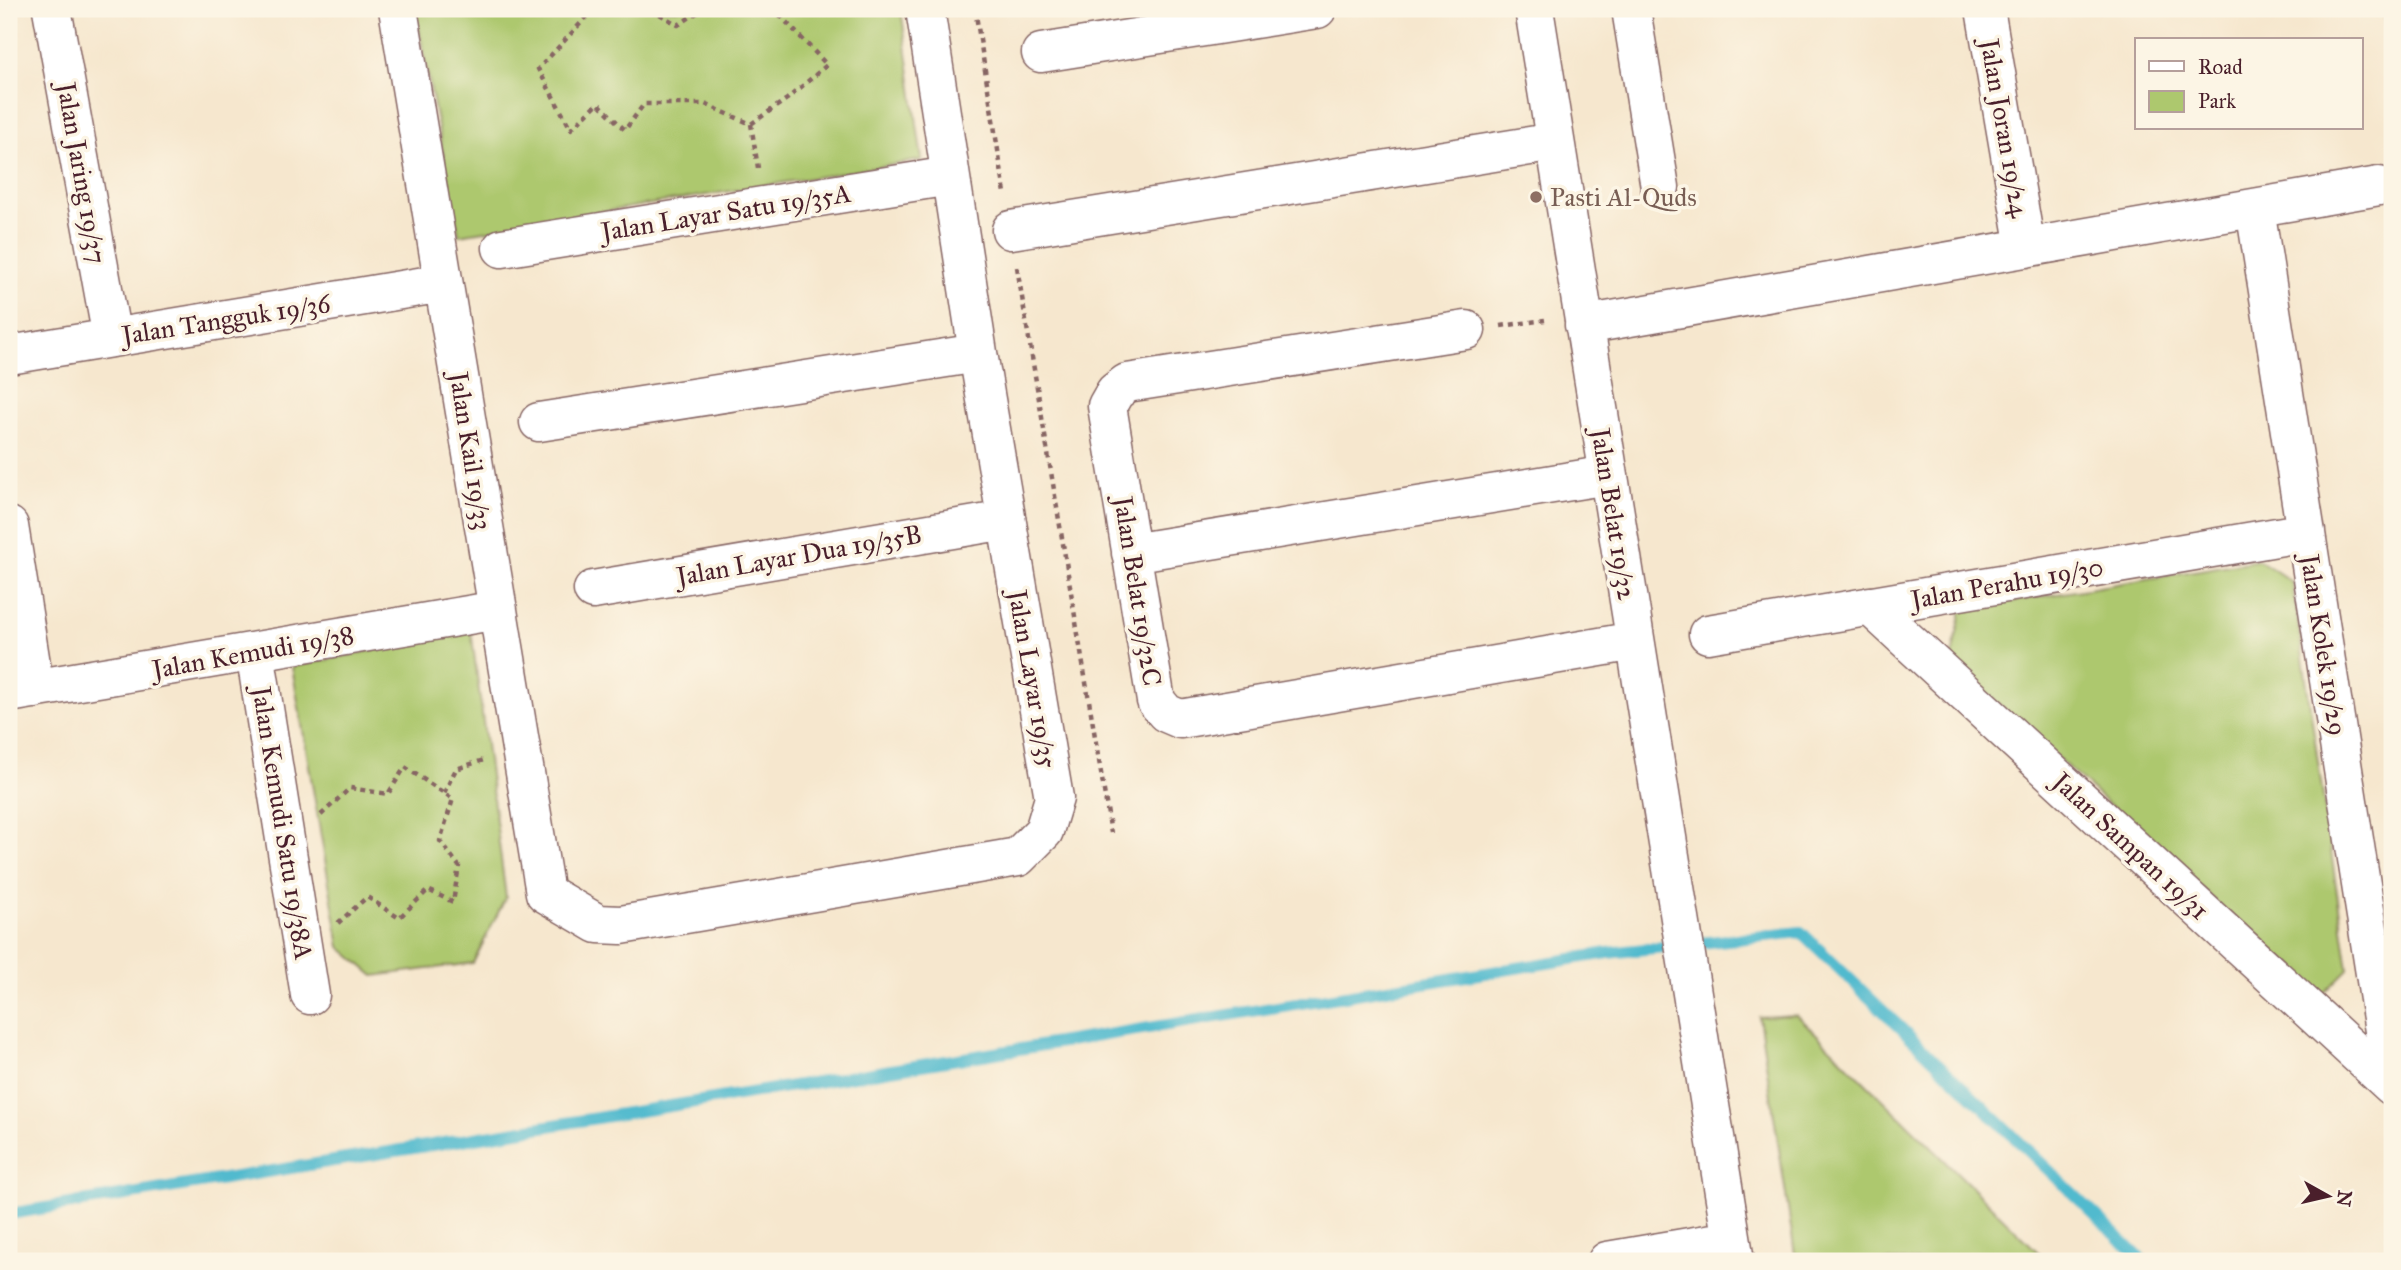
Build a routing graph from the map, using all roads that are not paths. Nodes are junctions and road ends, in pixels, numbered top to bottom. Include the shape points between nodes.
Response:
1 (52, 9) edge
2 (398, 9) edge
3 (925, 9) edge
4 (1317, 9) edge
5 (1534, 9) edge
6 (1631, 9) edge
7 (1985, 9) edge
8 (1041, 53) dead end
9 (1555, 142) junction
10 (950, 176) junction
11 (2379, 186) dead end
12 (1660, 187) dead end
13 (2255, 208) junction
14 (1011, 230) road end
15 (502, 248) dead end
16 (2026, 248) junction
17 (443, 283) junction
18 (1583, 320) junction
19 (1466, 330) road end
20 (112, 338) junction
21 (978, 353) junction
22 (9, 355) edge
23 (538, 422) dead end
24 (1608, 475) junction
25 (1006, 520) junction
26 (9, 526) edge
27 (2306, 532) junction
28 (1131, 553) junction
29 (593, 590) dead end
30 (1870, 606) junction
31 (498, 610) junction
32 (1708, 634) dead end
33 (1635, 641) junction
34 (256, 652) junction
35 (22, 691) edge
36 (545, 892) joint
37 (310, 995) dead end
38 (2392, 1084) edge
39 (1733, 1250) edge
40 (1607, 1261) edge

1 - 20 street, Jalan Jaring 19/37
2 - 17 street, Jalan Kail 19/33
3 - 10 street, Jalan Layar 19/35
4 - 8 street
5 - 9 street, Jalan Belat 19/32
6 - 12 street
7 - 16 street, Jalan Joran 19/24
9 - 14 street
9 - 18 street, Jalan Belat 19/32
10 - 15 street, Jalan Layar Satu 19/35A
10 - 21 street, Jalan Layar 19/35
11 - 13 street
13 - 16 street
13 - 27 street, Jalan Kolek 19/29
16 - 18 street
17 - 20 street, Jalan Tangguk 19/36
17 - 31 street, Jalan Kail 19/33
18 - 24 street, Jalan Belat 19/32
19 - 28 street, Jalan Belat 19/32C via 1126,383 1107,406
20 - 22 street, Jalan Tangguk 19/36
21 - 23 street
21 - 25 street, Jalan Layar 19/35
24 - 28 street
24 - 33 street, Jalan Belat 19/32
25 - 29 street, Jalan Layar Dua 19/35B
25 - 36 street, Jalan Layar 19/35 via 1054,798 1044,831 1018,857 621,925 598,924
26 - 35 street
27 - 30 street, Jalan Perahu 19/30
27 - 38 street, Jalan Kolek 19/29
28 - 33 street, Jalan Belat 19/32C via 1156,701 1166,713 1180,719
30 - 32 street, Jalan Perahu 19/30
30 - 38 street, Jalan Sampan 19/31
31 - 34 street, Jalan Kemudi 19/38
31 - 36 street, Jalan Kail 19/33
33 - 39 street, Jalan Belat 19/32
34 - 35 street, Jalan Kemudi 19/38
34 - 37 street, Jalan Kemudi Satu 19/38A
39 - 40 street

